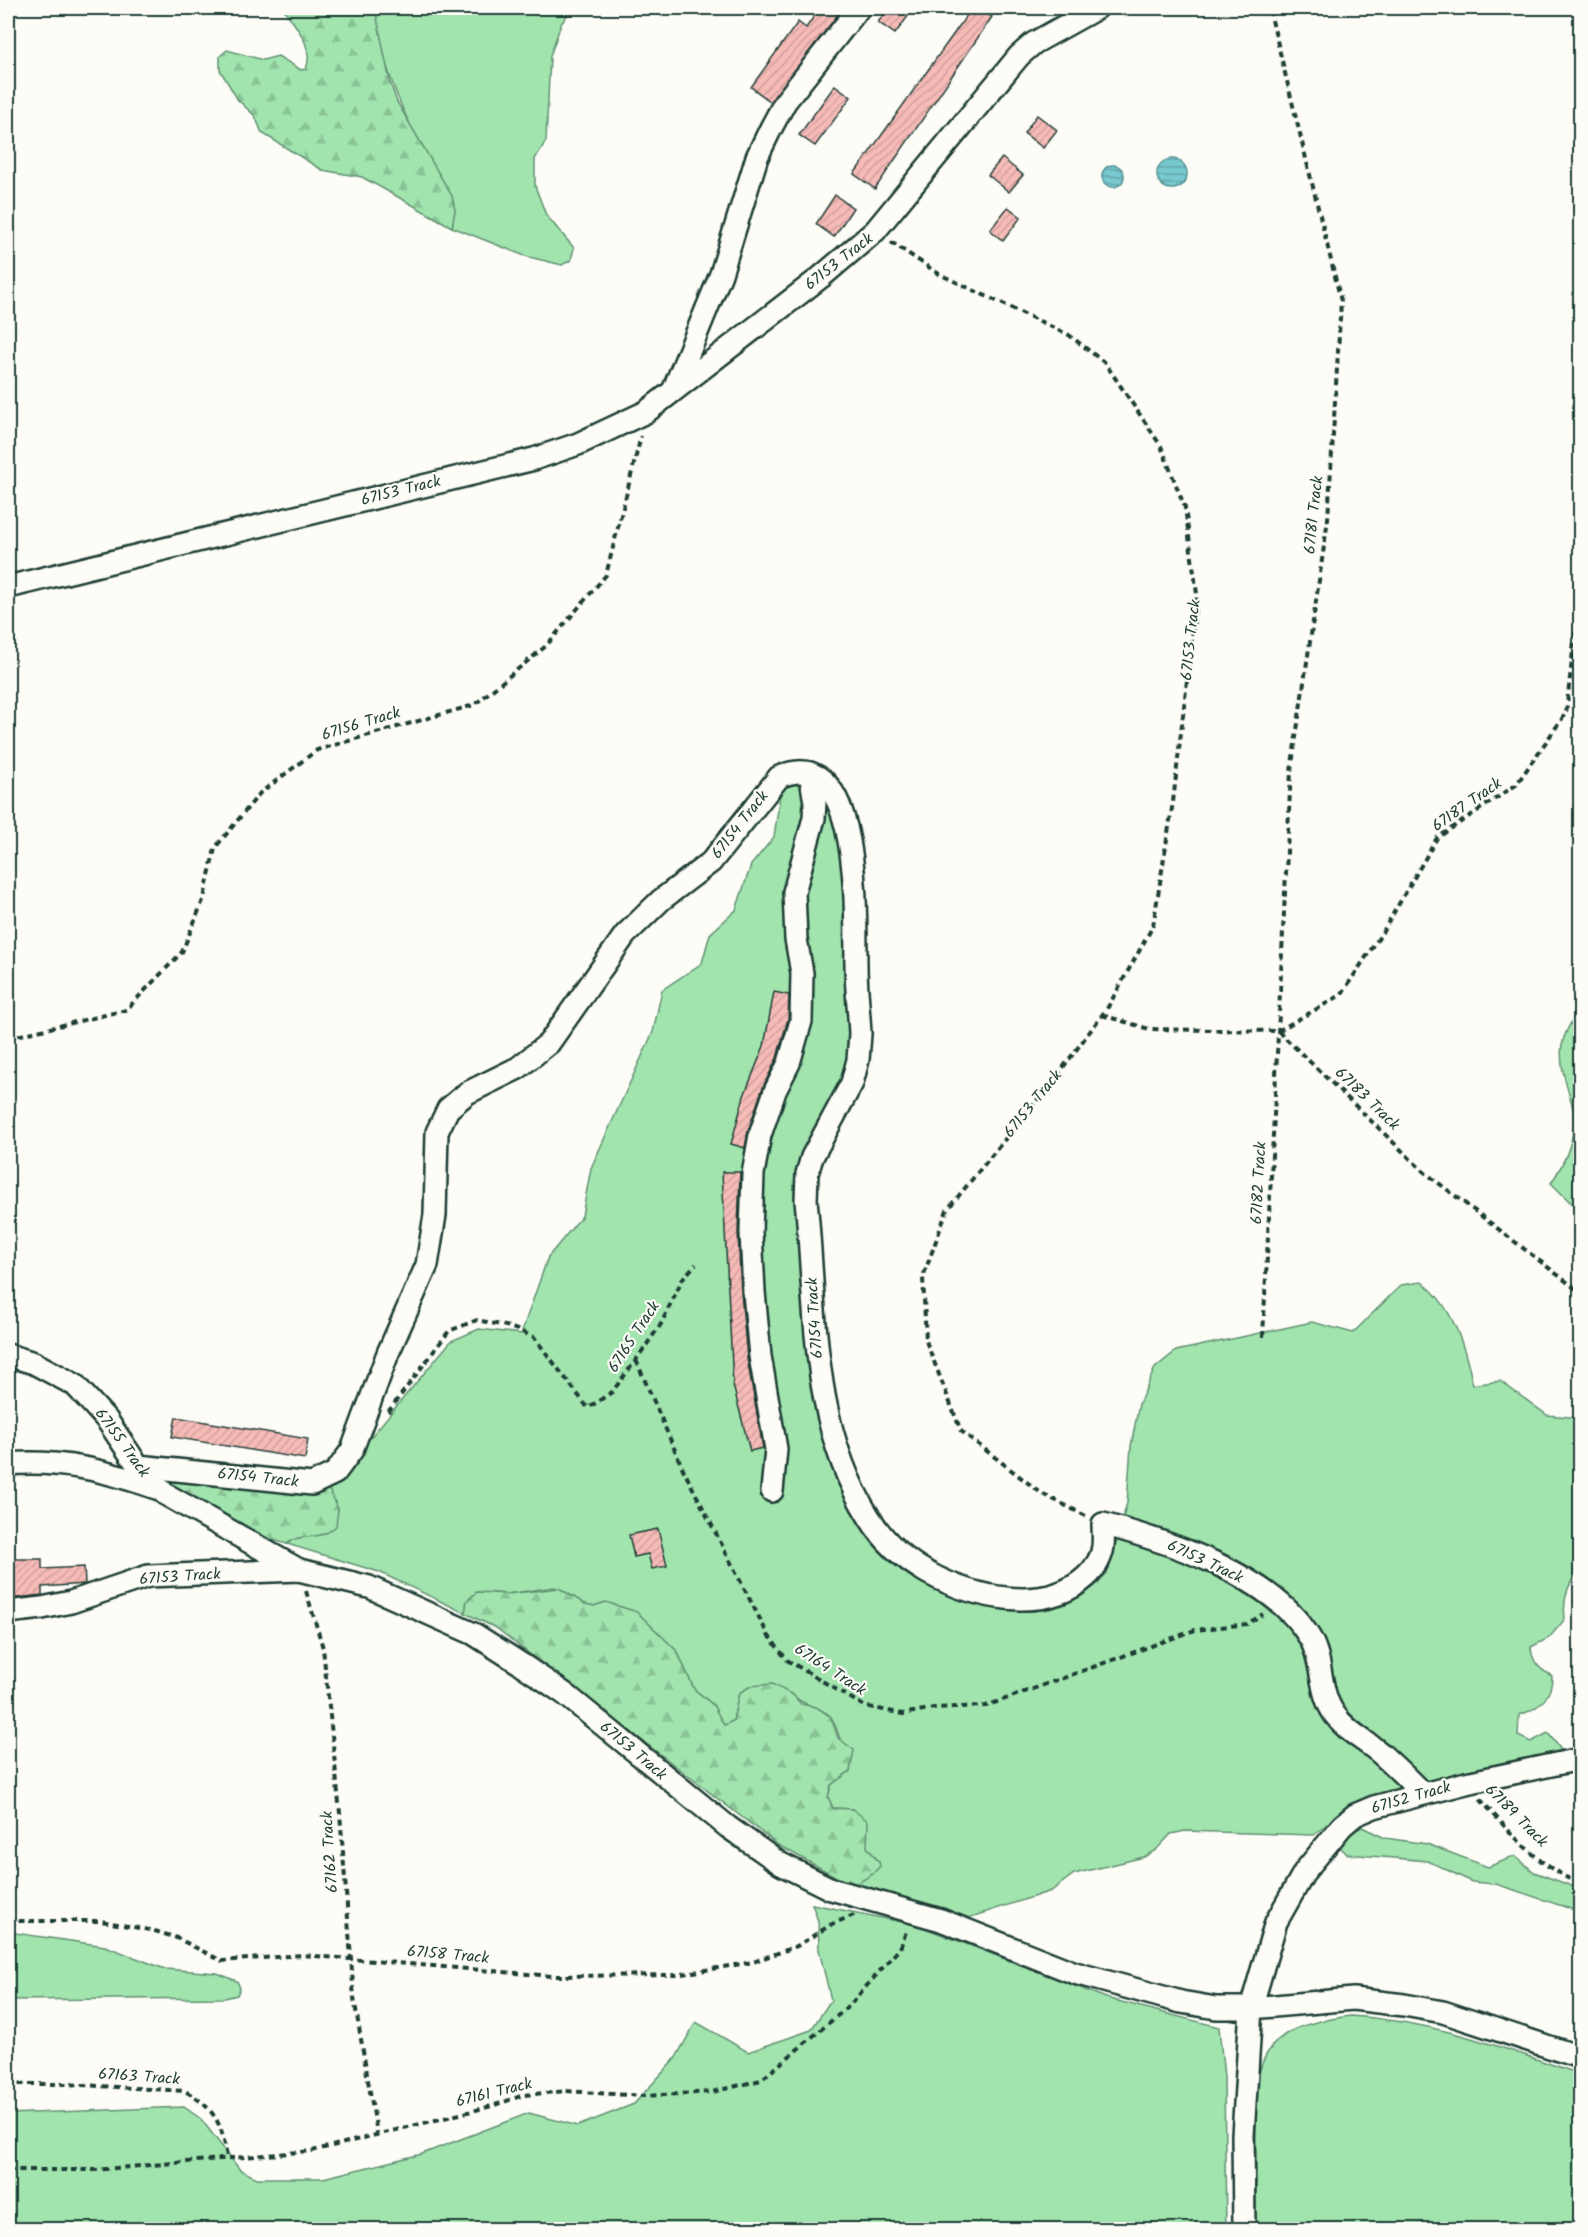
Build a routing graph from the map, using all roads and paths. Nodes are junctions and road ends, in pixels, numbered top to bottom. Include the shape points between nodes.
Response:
1 (859, 8) edge
2 (1097, 8) edge
3 (1269, 8) edge
4 (875, 231) junction
5 (674, 387) junction
6 (646, 412) junction
7 (8, 587) edge
8 (1581, 589) edge
9 (810, 772) junction
10 (1102, 1015) junction
11 (1278, 1031) junction
12 (8, 1038) edge
13 (696, 1264) dead end
14 (1581, 1292) edge
15 (1263, 1337) dead end
16 (8, 1355) edge
17 (636, 1360) junction
18 (385, 1415) dead end
19 (8, 1464) edge
20 (138, 1466) junction
21 (156, 1488) junction
22 (772, 1491) dead end
23 (1102, 1524) junction
24 (299, 1570) junction
25 (1280, 1604) junction
26 (8, 1611) edge
27 (1581, 1759) edge
28 (1466, 1783) junction
29 (1423, 1794) junction
30 (1581, 1883) edge
31 (880, 1904) junction
32 (913, 1914) junction
33 (8, 1921) edge
34 (350, 1959) junction
35 (1251, 2008) junction
36 (1581, 2057) edge
37 (8, 2084) edge
38 (377, 2133) junction
39 (227, 2159) junction
40 (8, 2170) edge
41 (1244, 2229) edge

1 - 5 street via 785,102 771,128 721,274
2 - 4 street via 1034,43 1020,56
3 - 11 path, 67181 Track via 1341,301 1328,519 1291,771
4 - 5 street, 67153 Track via 804,290
4 - 10 path, 67153 Track via 939,274 1069,335 1105,363 1161,446 1185,508 1197,594 1173,802 1153,926
5 - 6 street, 67153 Track
6 - 7 street, 67153 Track via 578,444 534,459
6 - 12 path, 67156 Track via 606,576 546,646 474,705 317,750 260,793 215,848 204,898 183,952 126,1010
8 - 11 path, 67187 Track via 1566,713 1516,785 1437,838 1341,995
9 - 20 street, 67154 Track via 791,772 779,777 711,862 625,934 549,1043 518,1068 467,1093 448,1109 437,1132 435,1215 426,1265 352,1450 335,1473 312,1484
9 - 22 street via 814,818 794,892 802,973 801,1021 760,1135 753,1174 754,1292 776,1449
9 - 23 street, 67154 Track via 840,806 853,859 858,1060 842,1106 812,1157 806,1200 822,1388 846,1470 867,1515 904,1557 957,1586 990,1595 1021,1599 1048,1596 1080,1582 1100,1559 1104,1546
10 - 11 path via 1149,1029
10 - 23 path, 67153 Track via 947,1210 923,1277 926,1341 961,1431 1041,1493
11 - 14 path, 67183 Track via 1423,1171
11 - 15 path, 67182 Track
13 - 17 path, 67165 Track via 683,1278 661,1324
16 - 20 street, 67155 Track via 34,1363 75,1385 107,1420
17 - 18 path, 67165 Track via 612,1392 588,1408 534,1337 477,1320 449,1331
17 - 25 path, 67164 Track via 688,1479 768,1635 787,1660 864,1706 903,1714 986,1706 1195,1630 1246,1624
19 - 21 street via 48,1461
20 - 21 street, 67155 Track
21 - 24 street, 67155 Track
23 - 25 street, 67153 Track via 1144,1535 1227,1568
24 - 26 street, 67153 Track via 148,1576 71,1602
24 - 31 street, 67153 Track via 369,1587 474,1634 565,1694 672,1784 781,1864 831,1889
24 - 34 path, 67162 Track via 323,1648
25 - 29 street, 67153 Track via 1301,1624 1317,1651 1327,1702 1333,1713
27 - 28 street, 67152 Track
28 - 29 street, 67152 Track
28 - 30 path, 67189 Track via 1517,1839 1564,1877
29 - 35 street, 67152 Track via 1355,1815 1305,1870 1276,1922
31 - 32 street, 67153 Track
31 - 34 path, 67158 Track via 832,1924 797,1946 753,1962 676,1975 552,1976
32 - 35 street, 67153 Track via 1115,1985 1216,2008
32 - 38 path, 67161 Track via 900,1948 849,2006 761,2080 712,2092 644,2096 566,2091 524,2095
33 - 34 path, 67158 Track via 101,1921 155,1931 222,1961 302,1955
34 - 38 path, 67162 Track
35 - 36 street, 67153 Track via 1353,1999 1404,2005 1471,2021
35 - 41 street, 67152 Track
37 - 39 path, 67163 Track via 185,2091 201,2100 216,2117 224,2133
38 - 39 path, 67161 Track via 312,2151
39 - 40 path, 67161 Track via 94,2170

